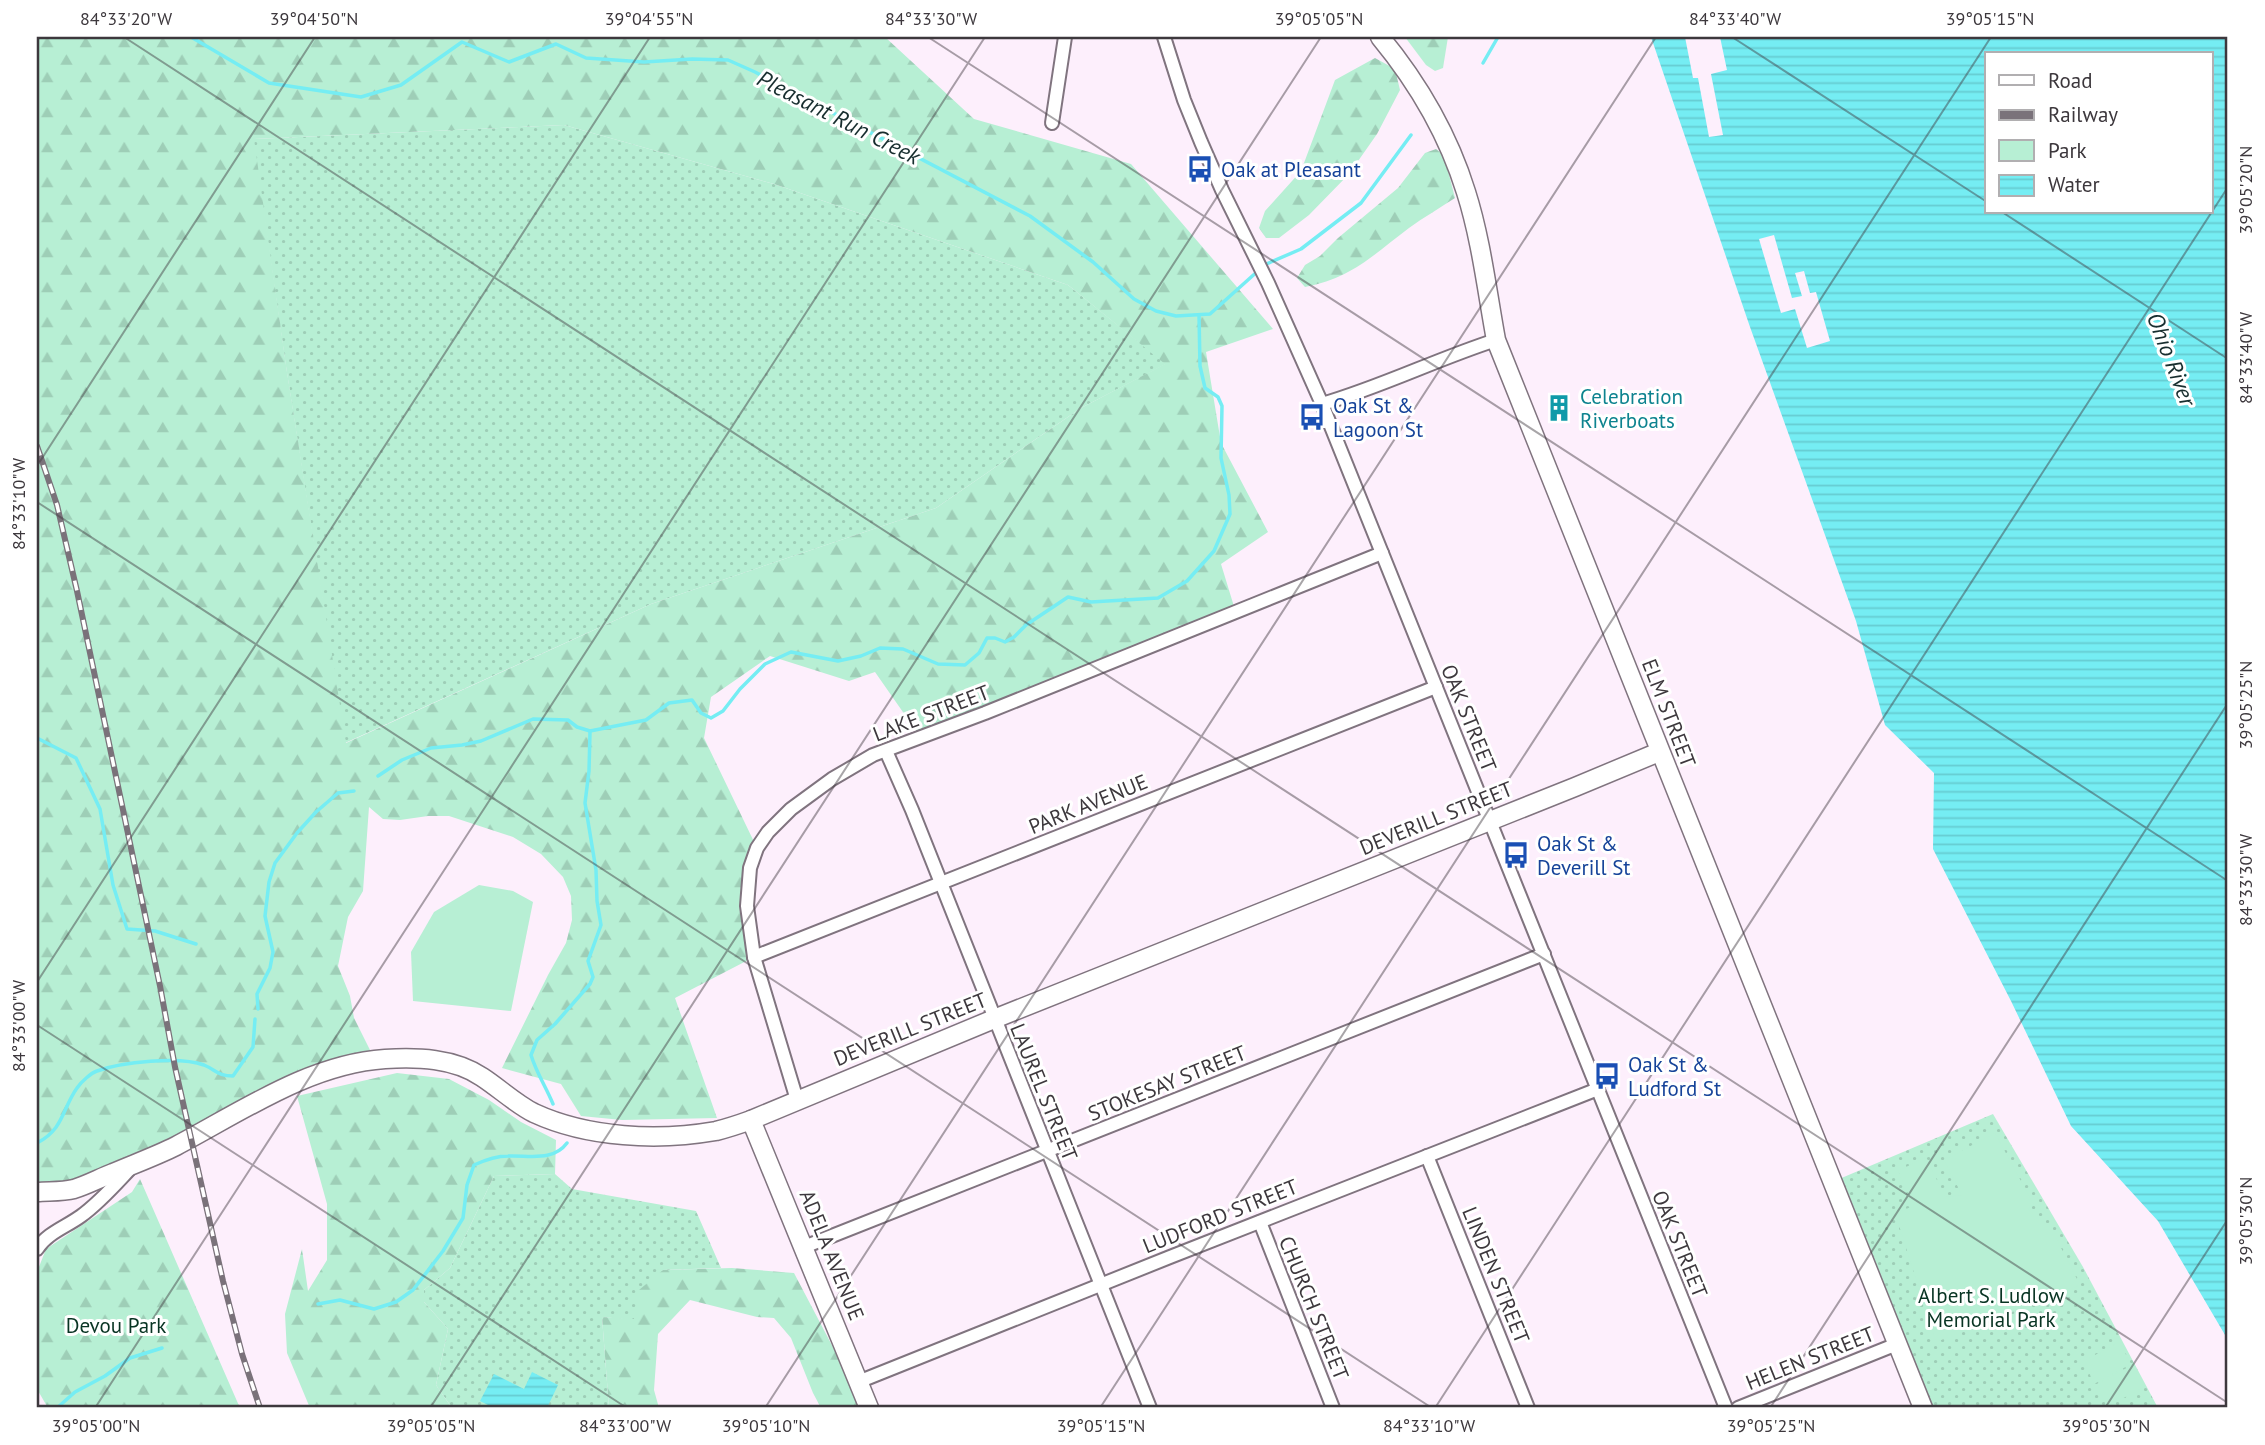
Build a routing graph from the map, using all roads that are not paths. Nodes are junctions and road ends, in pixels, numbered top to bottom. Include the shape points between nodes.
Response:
1 (1065, 37) edge
2 (1164, 37) edge
3 (1380, 37) edge
4 (1052, 124) dead end
5 (1496, 340) junction
6 (1321, 404) junction
7 (1382, 553) junction
8 (1436, 687) junction
9 (886, 751) junction
10 (1659, 752) junction
11 (1490, 821) junction
12 (939, 883) junction
13 (1544, 954) junction
14 (754, 957) junction
15 (994, 1019) junction
16 (1598, 1089) junction
17 (797, 1100) junction
18 (751, 1120) junction
19 (1048, 1151) junction
20 (1427, 1156) junction
21 (134, 1164) junction
22 (37, 1192) edge
23 (1260, 1222) junction
24 (804, 1247) junction
25 (37, 1249) edge
26 (1102, 1285) junction
27 (1897, 1344) junction
28 (858, 1382) junction
29 (869, 1408) edge
30 (1150, 1408) edge
31 (1333, 1408) edge
32 (1528, 1408) edge
33 (1726, 1408) edge
34 (1738, 1408) edge
35 (1923, 1408) edge

1 - 4 street
2 - 6 street, OAK STREET via 1194,125
3 - 5 main road, ELM STREET via 1435,116 1460,173
5 - 6 street
5 - 10 main road, ELM STREET
6 - 7 street, OAK STREET
7 - 8 street, OAK STREET
7 - 9 street, LAKE STREET
8 - 11 street, OAK STREET
8 - 12 street, PARK AVENUE
9 - 12 street, LAUREL STREET
9 - 14 street, LAKE STREET via 853,766 791,809 757,848 750,867 747,906
10 - 11 main road, DEVERILL STREET
10 - 27 main road, ELM STREET
11 - 13 street, OAK STREET
11 - 15 main road, DEVERILL STREET
12 - 14 street, PARK AVENUE
12 - 15 street, LAUREL STREET
13 - 16 street, OAK STREET
13 - 19 street, STOKESAY STREET
14 - 17 street, LAKE STREET
15 - 17 main road, DEVERILL STREET
15 - 19 street, LAUREL STREET
16 - 20 street, LUDFORD STREET
16 - 33 street, OAK STREET
17 - 18 main road, DEVERILL STREET
18 - 21 main road, DEVERILL STREET via 719,1130 659,1136 615,1134 557,1122 531,1111 479,1074 443,1061 374,1060 305,1080
18 - 24 main road, ADELA AVENUE
19 - 24 street, STOKESAY STREET
19 - 26 street, LAUREL STREET
20 - 23 street, LUDFORD STREET
20 - 32 street, LINDEN STREET
21 - 22 main road, DEVERILL STREET via 73,1189
21 - 25 street via 97,1203
23 - 26 street, LUDFORD STREET
23 - 31 street, CHURCH STREET
24 - 28 main road, ADELA AVENUE
26 - 28 street, LUDFORD STREET
26 - 30 street, LAUREL STREET
27 - 34 street, HELEN STREET
27 - 35 main road, ELM STREET
28 - 29 main road, ADELA AVENUE

